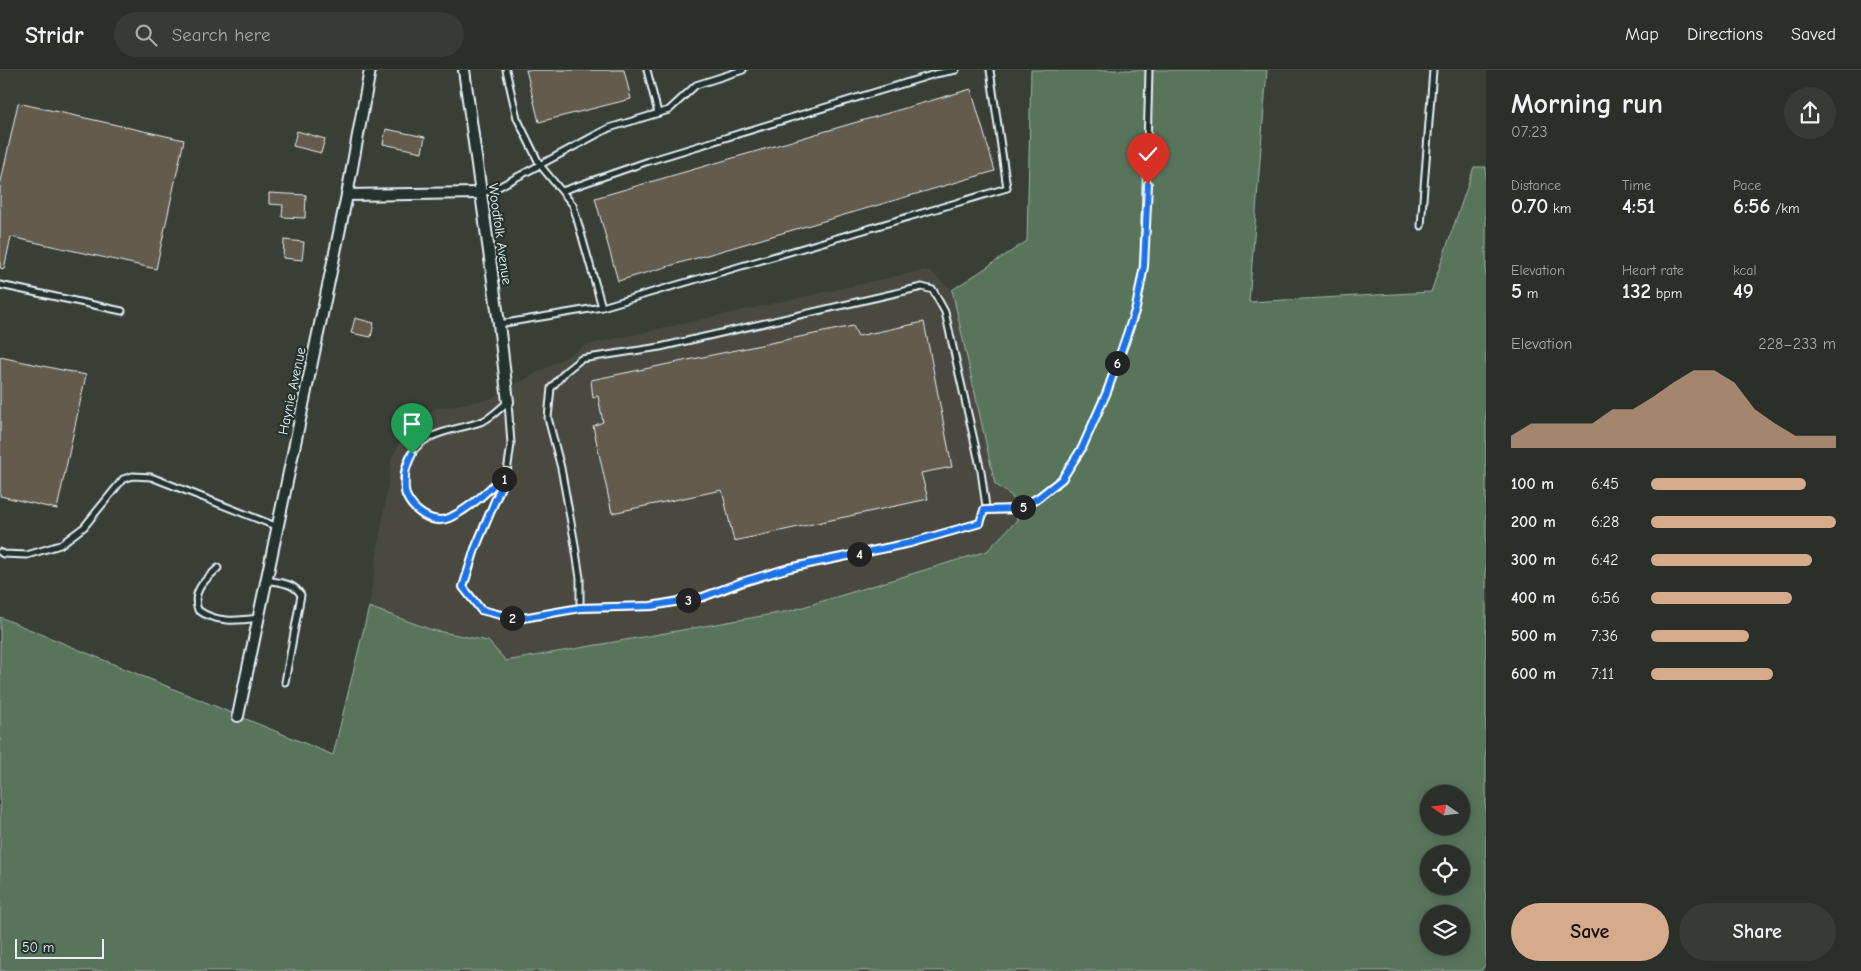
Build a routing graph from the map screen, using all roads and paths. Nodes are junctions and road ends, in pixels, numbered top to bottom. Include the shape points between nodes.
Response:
1 (370, 70) edge
2 (464, 70) edge
3 (506, 70) edge
4 (647, 70) edge
5 (743, 70) edge
6 (956, 70) edge
7 (990, 70) edge
8 (1149, 70) edge
9 (1433, 70) edge
10 (658, 113) junction
11 (540, 165) junction
12 (562, 191) junction
13 (480, 193) junction
14 (347, 195) junction
15 (1421, 226) dead end
16 (0, 285) edge
17 (602, 307) junction
18 (122, 310) dead end
19 (499, 324) junction
20 (508, 402) junction
21 (507, 472) junction
22 (984, 510) junction
23 (278, 527) junction
24 (0, 552) edge
25 (218, 568) dead end
26 (266, 580) junction
27 (580, 608) junction
28 (259, 618) junction
29 (285, 682) dead end
30 (238, 716) dead end

1 - 14 street, Haynie Avenue
2 - 13 street, Woodfolk Avenue
3 - 11 lane via 517,118
4 - 10 lane
5 - 10 lane via 696,85 669,110
6 - 12 lane via 649,161
7 - 17 lane via 1006,188
8 - 22 lane via 1144,266 1136,308 1107,392 1082,448 1062,479 1018,509
9 - 15 lane
10 - 11 lane via 609,128
11 - 12 lane
11 - 13 lane via 493,190
12 - 17 lane via 573,205
13 - 14 street
13 - 19 street, Woodfolk Avenue
14 - 23 street, Haynie Avenue
16 - 18 lane
17 - 19 lane
19 - 20 street, Woodfolk Avenue
20 - 21 lane via 511,444
20 - 21 lane via 485,420 438,433 420,444 404,473 406,494 416,510 428,518 449,518 489,491
21 - 27 lane via 463,587 481,610 517,619
22 - 27 lane via 980,523 953,532 789,568 703,597 651,606
22 - 27 lane via 980,471 945,312 933,290 922,287 660,348 581,359 552,388 548,418 574,538 580,578
23 - 24 lane via 151,477 133,476 123,479 84,527 60,545 27,554
23 - 26 street, Haynie Avenue
25 - 28 lane via 197,590 198,610 206,616 226,620
26 - 28 street, Haynie Avenue
26 - 29 lane via 290,584 301,595
28 - 30 street, Haynie Avenue

